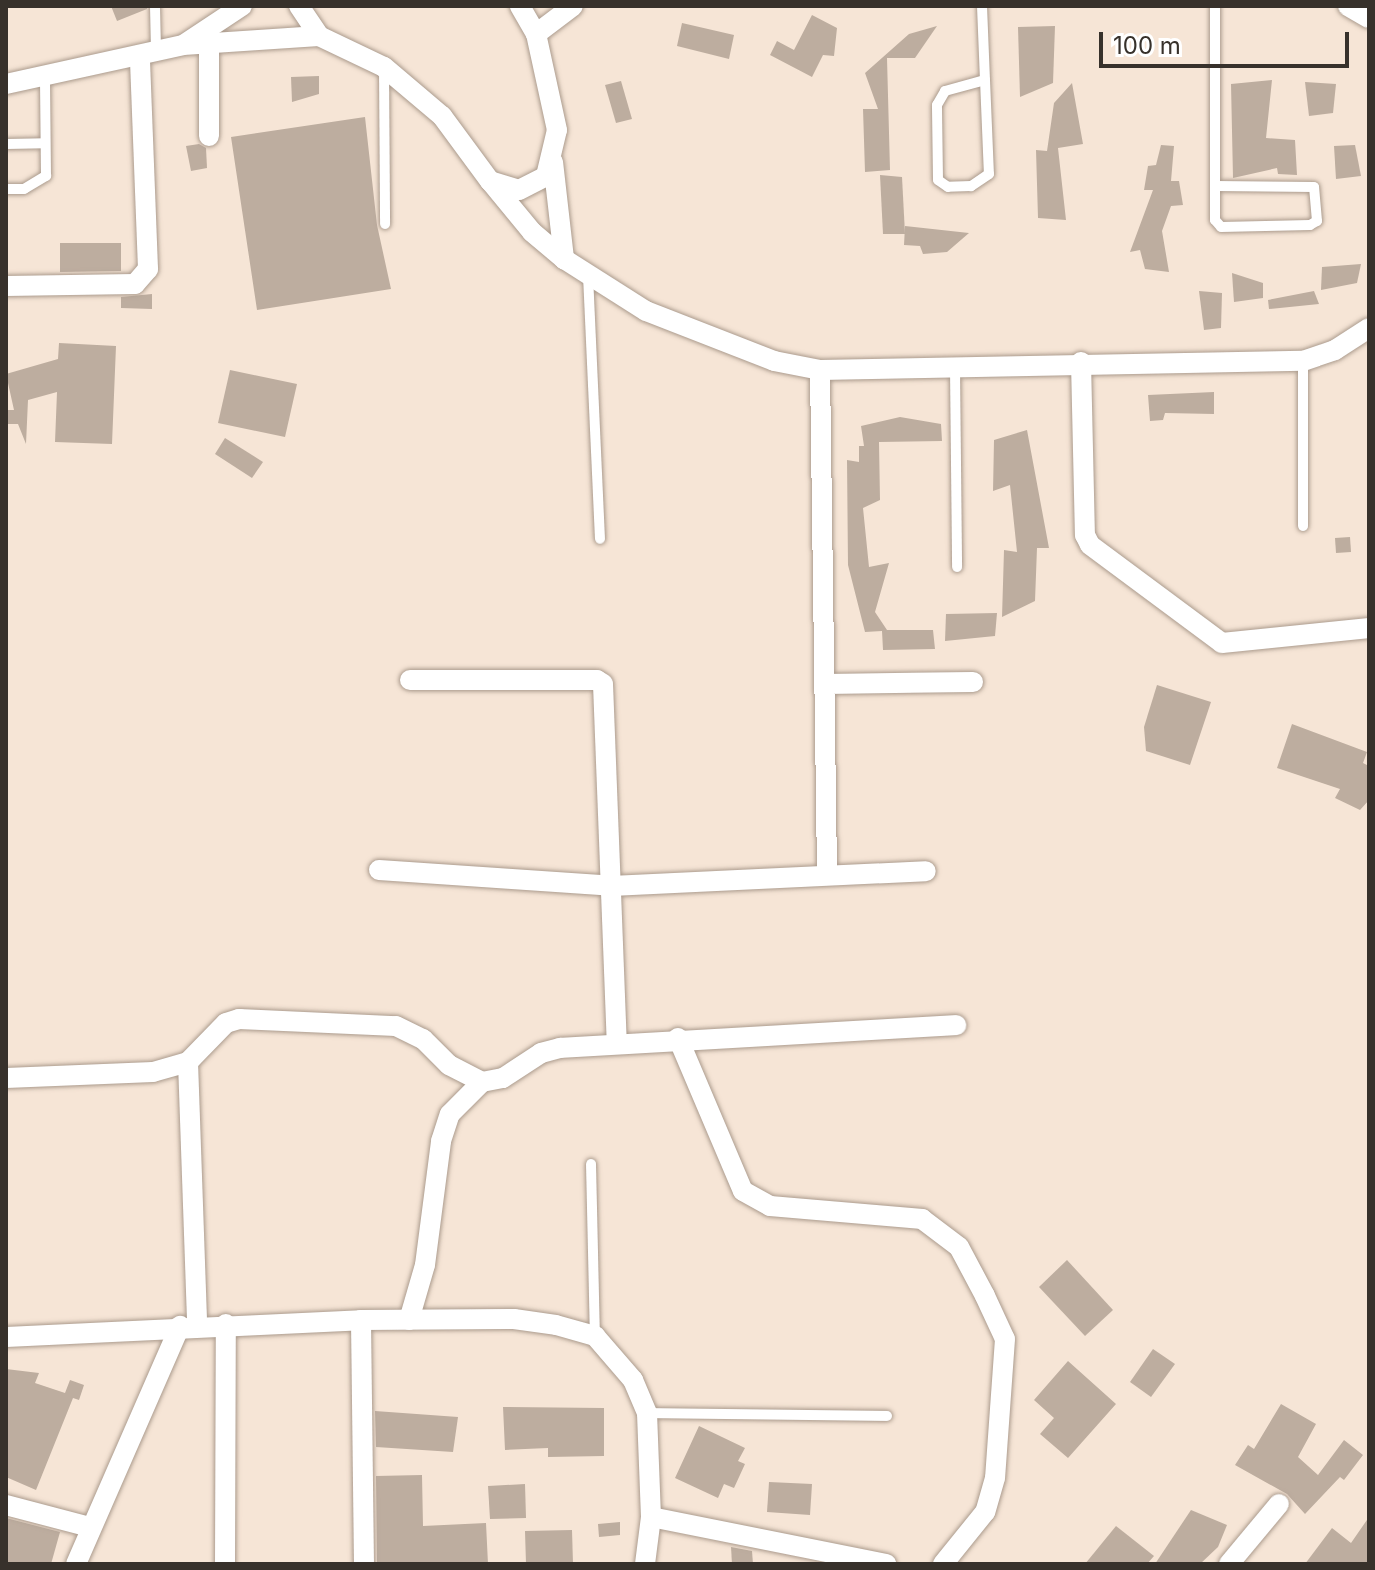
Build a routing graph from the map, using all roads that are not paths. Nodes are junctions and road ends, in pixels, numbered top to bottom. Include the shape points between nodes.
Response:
1 (155, 6) edge
2 (242, 6) edge
3 (299, 6) edge
4 (520, 6) edge
5 (573, 6) edge
6 (982, 6) edge
7 (1215, 6) edge
8 (1348, 6) edge
9 (1369, 18) edge
10 (536, 34) junction
11 (319, 36) junction
12 (209, 42) junction
13 (183, 45) junction
14 (148, 55) junction
15 (384, 67) junction
16 (45, 76) junction
17 (985, 80) junction
18 (6, 84) edge
19 (209, 136) dead end
20 (45, 143) junction
21 (6, 144) edge
22 (553, 162) junction
23 (490, 181) junction
24 (1215, 186) junction
25 (6, 189) edge
26 (385, 224) dead end
27 (564, 259) junction
28 (588, 275) junction
29 (6, 286) edge
30 (1369, 328) edge
31 (1303, 361) junction
32 (1081, 362) junction
33 (955, 368) junction
34 (820, 370) junction
35 (1303, 526) dead end
36 (600, 539) dead end
37 (957, 567) dead end
38 (1369, 628) edge
39 (410, 680) dead end
40 (973, 682) dead end
41 (825, 684) junction
42 (379, 870) dead end
43 (926, 871) dead end
44 (827, 873) junction
45 (611, 886) junction
46 (956, 1025) dead end
47 (678, 1038) junction
48 (617, 1041) junction
49 (188, 1062) junction
50 (6, 1078) edge
51 (482, 1082) junction
52 (591, 1164) dead end
53 (361, 1320) junction
54 (409, 1320) junction
55 (226, 1324) junction
56 (188, 1326) junction
57 (595, 1336) junction
58 (6, 1337) edge
59 (647, 1413) junction
60 (887, 1416) dead end
61 (1279, 1504) dead end
62 (6, 1505) edge
63 (651, 1517) junction
64 (90, 1527) junction
65 (861, 1561) edge
66 (76, 1564) edge
67 (225, 1564) edge
68 (364, 1564) edge
69 (645, 1564) edge
70 (886, 1564) edge
71 (943, 1564) edge
72 (1229, 1564) edge

1 - 14 lane
2 - 13 street
3 - 11 street
4 - 10 street
5 - 10 street
6 - 17 lane
7 - 24 lane
8 - 9 street
10 - 22 street via 553,99
11 - 12 street
11 - 15 street
12 - 13 street
12 - 19 street
13 - 14 street
14 - 16 street
14 - 29 street via 148,269 135,284
15 - 23 street via 442,116
15 - 26 lane
16 - 18 street
16 - 20 lane
17 - 17 lane via 945,91 937,105 938,180 948,187 971,186 989,174
20 - 21 lane
20 - 25 lane via 46,176 38,185
22 - 23 street via 538,184 519,190
22 - 27 street
23 - 27 street via 532,232
24 - 24 lane via 1215,220 1221,227 1317,221 1314,187
27 - 28 street
28 - 34 street via 646,311 774,361
28 - 36 lane
30 - 31 street via 1335,350
31 - 32 street
31 - 35 lane
32 - 33 street
32 - 38 street via 1085,535 1090,545 1222,643
33 - 34 street
33 - 37 lane
34 - 41 street
39 - 45 street via 603,684
40 - 41 street
41 - 44 street
42 - 45 street
43 - 44 street
44 - 45 street
45 - 48 street
46 - 47 street
47 - 48 street
47 - 71 street via 743,1191 770,1206 922,1219 959,1247 985,1296 1005,1339 995,1478 985,1512
48 - 51 street via 541,1053 503,1078
49 - 50 street via 153,1072
49 - 51 street via 226,1023 239,1019 396,1026
49 - 56 street
51 - 54 street via 450,1114 441,1141 425,1265
52 - 57 lane
53 - 54 street
53 - 55 street
53 - 68 street
54 - 57 street via 514,1319
55 - 56 street
55 - 67 street
56 - 58 street
56 - 64 street
57 - 59 street via 633,1380
59 - 60 lane
59 - 63 street
61 - 72 street
62 - 64 street
63 - 65 street
63 - 69 street
64 - 66 street
65 - 70 street

